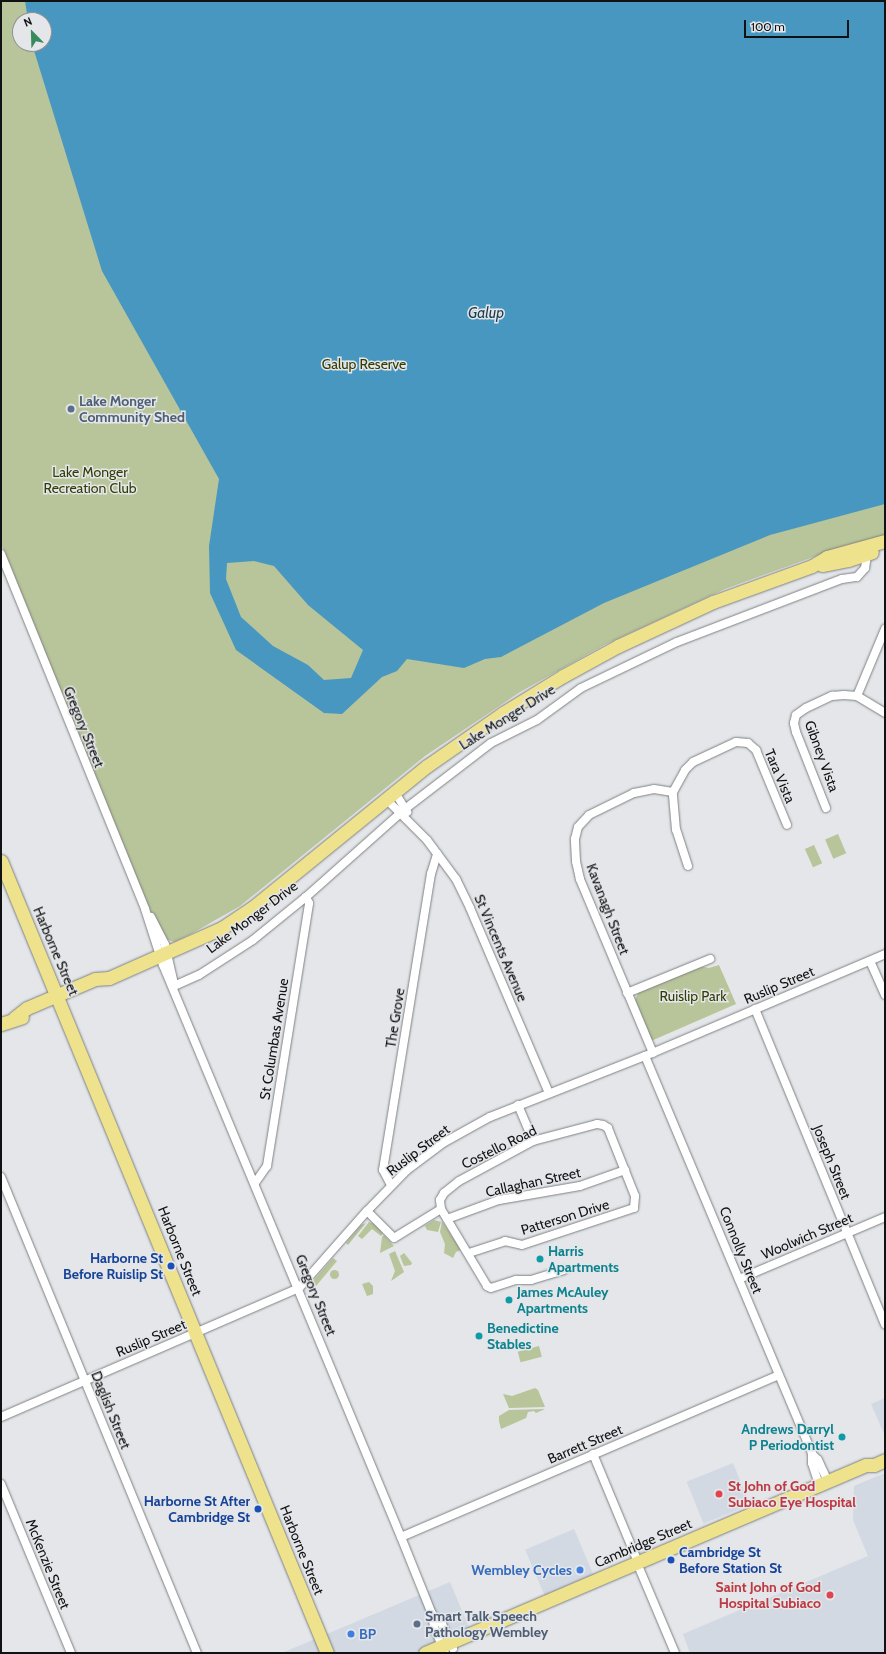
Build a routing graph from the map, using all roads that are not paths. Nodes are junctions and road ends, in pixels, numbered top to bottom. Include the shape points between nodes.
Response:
1 (885, 541) edge
2 (885, 548) edge
3 (868, 549) junction
4 (1, 554) edge
5 (885, 629) edge
6 (857, 696) junction
7 (885, 713) edge
8 (673, 792) junction
9 (389, 794) junction
10 (826, 808) dead end
11 (402, 811) junction
12 (787, 825) dead end
13 (437, 854) junction
14 (1, 861) edge
15 (688, 866) dead end
16 (1, 878) edge
17 (306, 897) junction
18 (164, 954) junction
19 (885, 954) edge
20 (710, 959) dead end
21 (870, 961) junction
22 (174, 986) junction
23 (627, 993) junction
24 (885, 995) edge
25 (55, 1001) junction
26 (754, 1009) junction
27 (1, 1024) edge
28 (649, 1054) junction
29 (549, 1093) junction
30 (518, 1105) junction
31 (533, 1141) junction
32 (625, 1170) junction
33 (1, 1177) edge
34 (255, 1183) junction
35 (391, 1185) junction
36 (441, 1209) junction
37 (367, 1211) junction
38 (885, 1217) edge
39 (447, 1219) junction
40 (847, 1233) junction
41 (469, 1253) junction
42 (563, 1270) dead end
43 (739, 1279) junction
44 (299, 1288) junction
45 (885, 1324) edge
46 (192, 1334) junction
47 (779, 1375) junction
48 (85, 1380) junction
49 (1, 1417) edge
50 (593, 1454) junction
51 (879, 1463) edge
52 (824, 1482) junction
53 (1, 1484) edge
54 (401, 1537) junction
55 (639, 1566) junction
56 (447, 1649) edge
57 (71, 1653) edge
58 (197, 1653) edge
59 (319, 1653) edge
60 (327, 1653) edge
61 (425, 1653) edge
62 (675, 1653) edge

1 - 3 main road, Lake Monger Drive
2 - 3 main road, Lake Monger Drive
3 - 9 main road, Lake Monger Drive via 827,557 812,566 713,602 611,650 503,713
3 - 11 street, Lake Monger Drive via 865,568 857,577 842,578 677,642 581,688 537,720 491,743
4 - 18 street, Gregory Street
5 - 6 street
6 - 7 street
6 - 10 street, Gibney Vista via 832,696 806,708 794,719 796,732
8 - 12 street, Tara Vista via 684,770 693,762 736,742 745,742 756,750
8 - 15 street via 676,830
8 - 23 street, Kavanagh Street via 654,789 634,793 588,815 576,831 576,861 580,879
9 - 11 street, St Vincents Avenue
9 - 18 main road, Lake Monger Drive via 252,908 222,928
11 - 13 street, St Vincents Avenue
11 - 17 street, Lake Monger Drive
13 - 29 street, St Vincents Avenue via 456,879 470,908
13 - 35 street, The Grove via 431,874 383,1170
14 - 25 main road, Harborne Street
16 - 25 main road, Harborne Street
17 - 22 street, Lake Monger Drive via 253,940 199,975
17 - 34 street, St Columbas Avenue via 308,903 267,1166
18 - 22 street, Gregory Street
18 - 25 main road, Lake Monger Drive via 109,978 95,979
19 - 21 street, Ruslip Street
20 - 23 street
21 - 24 street
21 - 26 street, Ruslip Street
22 - 34 street, Gregory Street
23 - 28 street, Kavanagh Street
25 - 27 main road, Lake Monger Drive via 27,1008
25 - 46 main road, Harborne Street
26 - 28 street, Ruslip Street
26 - 40 street, Joseph Street
28 - 29 street, Ruslip Street
28 - 43 street, Connolly Street
29 - 30 street, Ruslip Street
30 - 31 street
30 - 35 street, Ruslip Street via 443,1143
31 - 32 street, Costello Road via 597,1124 608,1128
31 - 36 street, Costello Road via 459,1180 442,1195
32 - 39 street, Callaghan Street via 580,1186 499,1200
32 - 41 street, Patterson Drive via 636,1196 636,1204 631,1210 522,1245 505,1241
33 - 48 street, Daglish Street
34 - 44 street, Gregory Street
35 - 37 street, Ruslip Street
36 - 37 street via 394,1238
36 - 39 street
37 - 44 street, Ruslip Street
38 - 40 street, Woolwich Street
39 - 41 street
40 - 43 street, Woolwich Street
40 - 45 street, Joseph Street
41 - 42 street via 484,1284 491,1288
43 - 47 street, Connolly Street
44 - 46 street, Ruslip Street
44 - 54 street, Gregory Street
46 - 48 street, Ruslip Street
46 - 59 main road, Harborne Street
46 - 60 main road, Harborne Street
47 - 50 street, Barrett Street
47 - 52 street, Connolly Street via 812,1454 812,1463
48 - 49 street, Ruslip Street
48 - 58 street, Daglish Street
50 - 54 street, Barrett Street
50 - 55 street
51 - 52 main road, Cambridge Street via 866,1464
51 - 55 main road, Cambridge Street via 869,1471
52 - 55 main road, Cambridge Street
53 - 57 street, McKenzie Street
54 - 56 street, Gregory Street
55 - 56 main road, Cambridge Street
55 - 62 street
56 - 61 main road, Cambridge Street

